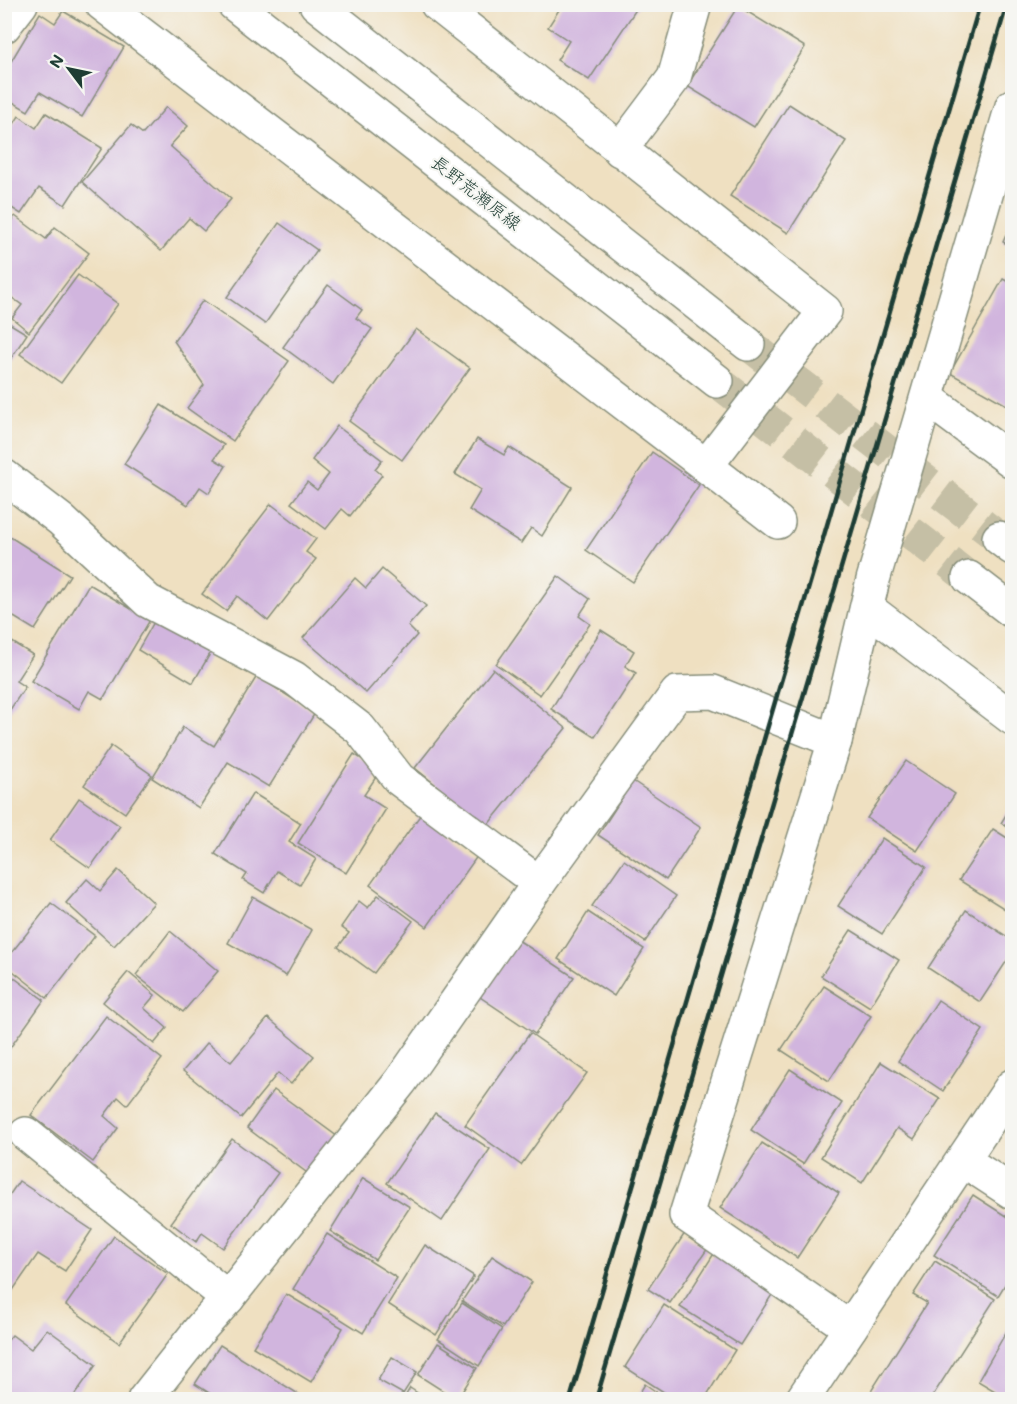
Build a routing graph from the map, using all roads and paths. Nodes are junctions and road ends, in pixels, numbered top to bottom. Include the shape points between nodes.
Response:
1 (21, 4) edge
2 (102, 4) edge
3 (234, 4) edge
4 (316, 4) edge
5 (437, 4) edge
6 (695, 4) edge
7 (4, 26) edge
8 (1012, 106) edge
9 (620, 150) junction
10 (748, 344) tunnel mouth
11 (717, 381) tunnel mouth
12 (927, 398) junction
13 (1012, 460) edge
14 (706, 466) junction
15 (4, 476) edge
16 (778, 522) dead end
17 (969, 578) tunnel mouth
18 (867, 608) junction
19 (1012, 611) edge
20 (1012, 718) edge
21 (835, 741) junction
22 (538, 883) junction
23 (1012, 1086) edge
24 (27, 1134) dead end
25 (963, 1160) junction
26 (1012, 1192) edge
27 (228, 1298) junction
28 (850, 1328) junction
29 (144, 1400) edge
30 (802, 1400) edge

1 - 7 street
2 - 14 street
3 - 11 street, 長野荒瀬原線
4 - 10 street
5 - 9 street
6 - 9 street via 674,78
8 - 12 street
9 - 14 street via 825,311
12 - 13 street
12 - 18 street
14 - 16 street
15 - 22 street via 61,520 148,601 294,678 360,729 399,779
17 - 19 street
18 - 20 street
18 - 21 street
21 - 22 street via 713,692 677,693
21 - 28 street via 686,1215
22 - 27 street via 401,1081
23 - 25 street
24 - 27 street
25 - 26 street
25 - 28 street
27 - 29 street
28 - 30 street

